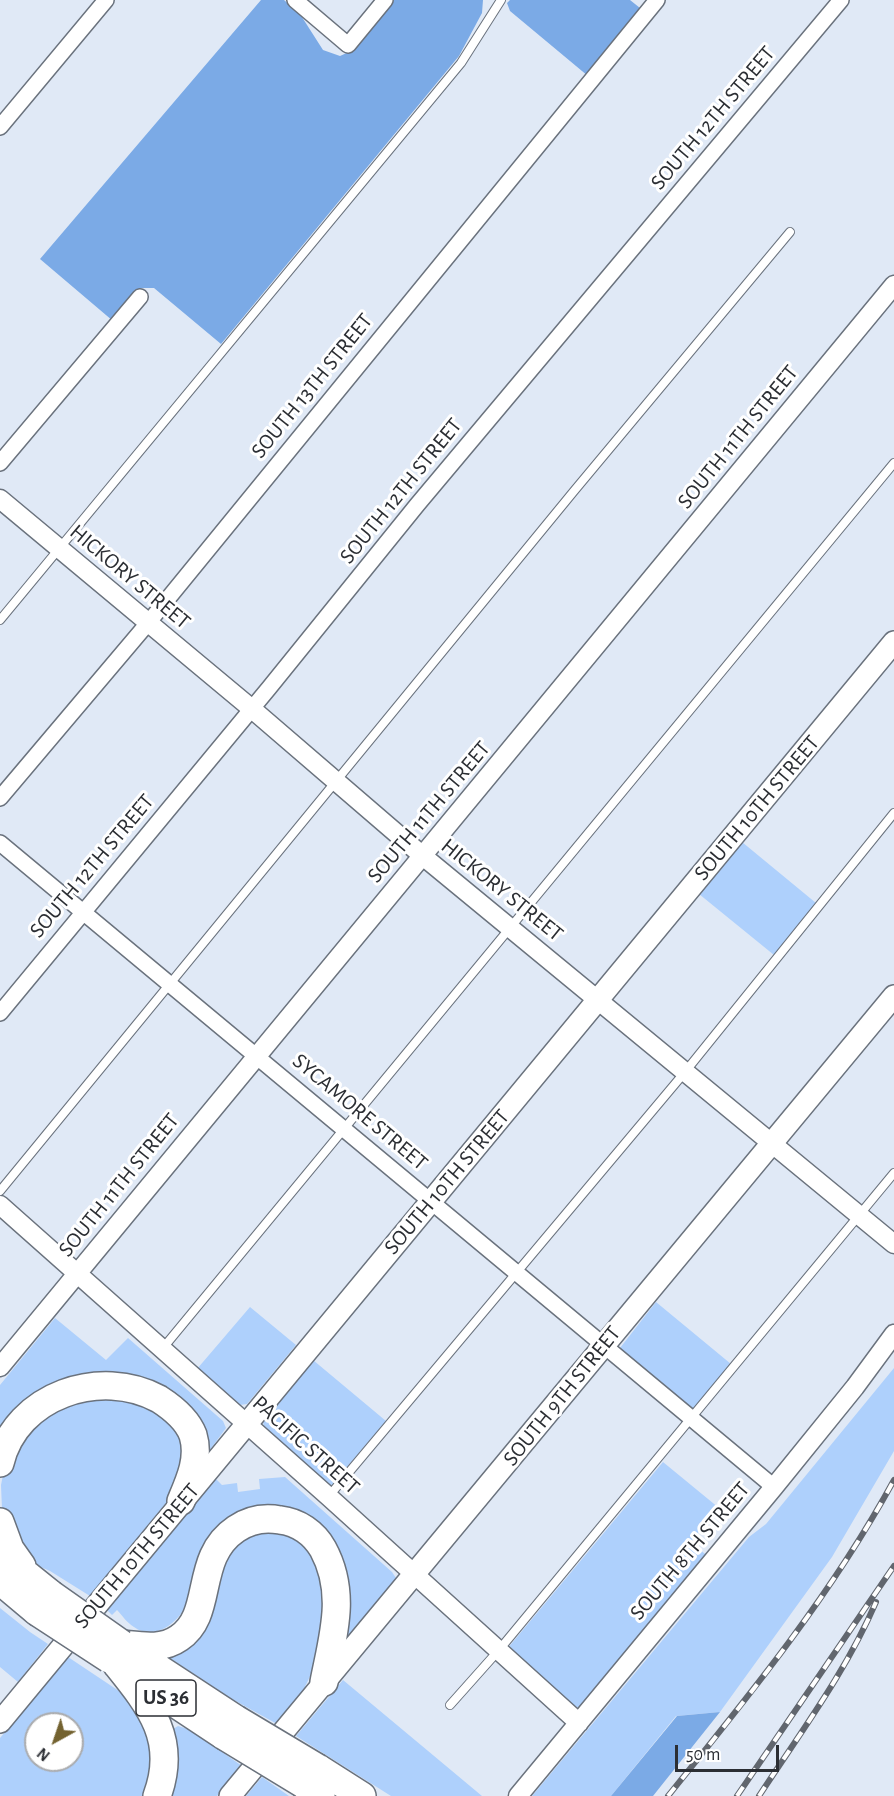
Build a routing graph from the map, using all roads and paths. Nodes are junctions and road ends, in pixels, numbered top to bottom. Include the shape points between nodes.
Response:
1 (106, 0) edge
2 (295, 0) edge
3 (385, 0) edge
4 (501, 0) edge
5 (657, 0) edge
6 (841, 0) edge
7 (2, 122) edge
8 (790, 232) dead end
9 (894, 285) edge
10 (140, 297) dead end
11 (0, 463) edge
12 (894, 463) edge
13 (0, 499) edge
14 (59, 548) junction
15 (0, 620) edge
16 (148, 623) junction
17 (894, 642) edge
18 (252, 709) junction
19 (336, 782) junction
20 (0, 798) edge
21 (894, 813) edge
22 (0, 843) edge
23 (424, 857) junction
24 (84, 912) junction
25 (511, 928) junction
26 (171, 984) junction
27 (894, 996) edge
28 (598, 1000) junction
29 (0, 1013) edge
30 (257, 1056) junction
31 (685, 1072) junction
32 (343, 1128) junction
33 (771, 1143) junction
34 (894, 1173) edge
35 (0, 1191) edge
36 (432, 1200) junction
37 (0, 1205) edge
38 (858, 1215) junction
39 (894, 1244) edge
40 (516, 1272) junction
41 (77, 1274) junction
42 (894, 1334) edge
43 (604, 1345) junction
44 (162, 1350) junction
45 (0, 1367) edge
46 (692, 1419) junction
47 (246, 1424) junction
48 (0, 1463) edge
49 (774, 1487) junction
50 (329, 1497) junction
51 (181, 1501) junction
52 (0, 1522) edge
53 (0, 1553) edge
54 (414, 1574) junction
55 (29, 1577) junction
56 (0, 1581) edge
57 (44, 1603) junction
58 (499, 1650) junction
59 (116, 1656) junction
60 (324, 1682) junction
61 (450, 1705) dead end
62 (0, 1722) edge
63 (579, 1723) junction
64 (314, 1783) edge
65 (157, 1796) edge
66 (230, 1796) edge
67 (362, 1796) edge
68 (518, 1796) edge

1 - 7 street
2 - 3 street via 348,45
4 - 14 lane via 461,63
5 - 16 street, SOUTH 13TH STREET
6 - 18 street, SOUTH 12TH STREET via 417,505
8 - 19 lane
9 - 23 street, SOUTH 11TH STREET
10 - 11 street
12 - 25 lane
13 - 14 street, HICKORY STREET
14 - 15 lane
14 - 16 street, HICKORY STREET
16 - 18 street, HICKORY STREET
16 - 20 street, SOUTH 13TH STREET
17 - 28 main road, SOUTH 10TH STREET
18 - 19 street, HICKORY STREET
18 - 24 street, SOUTH 12TH STREET
19 - 23 street, HICKORY STREET
19 - 26 lane
21 - 31 lane
22 - 24 street, SYCAMORE STREET
23 - 25 street, HICKORY STREET
23 - 30 street, SOUTH 11TH STREET
24 - 26 street, SYCAMORE STREET
24 - 29 street, SOUTH 12TH STREET
25 - 28 street, HICKORY STREET
25 - 32 lane
26 - 30 street, SYCAMORE STREET
26 - 35 lane
27 - 33 main road, SOUTH 9TH STREET
28 - 31 street, HICKORY STREET
28 - 36 main road, SOUTH 10TH STREET
30 - 32 street, SYCAMORE STREET
30 - 41 street, SOUTH 11TH STREET
31 - 33 street, HICKORY STREET
31 - 40 lane
32 - 36 street, SYCAMORE STREET
32 - 44 lane
33 - 38 street, HICKORY STREET
33 - 43 main road, SOUTH 9TH STREET
34 - 38 lane
36 - 40 street, SYCAMORE STREET
36 - 47 main road, SOUTH 10TH STREET
37 - 41 street, PACIFIC STREET
38 - 39 street, HICKORY STREET
38 - 46 lane
40 - 43 street, SYCAMORE STREET
40 - 50 lane
41 - 44 street, PACIFIC STREET
41 - 45 street, SOUTH 11TH STREET
42 - 49 street, SOUTH 8TH STREET
43 - 46 street, SYCAMORE STREET
43 - 54 main road, SOUTH 9TH STREET
44 - 47 street, PACIFIC STREET
46 - 49 street, SYCAMORE STREET
46 - 58 lane
47 - 50 street, PACIFIC STREET
47 - 51 main road, SOUTH 10TH STREET
48 - 51 highway via 15,1430 52,1398 100,1385 134,1389 152,1395 177,1412 193,1435 195,1460
49 - 63 street, SOUTH 8TH STREET
50 - 54 street, PACIFIC STREET
51 - 62 main road, SOUTH 10TH STREET
52 - 55 highway via 10,1549
53 - 55 highway, US 36
54 - 58 street, PACIFIC STREET
54 - 60 main road, SOUTH 9TH STREET
55 - 57 highway, US 36
56 - 57 highway, US 36
57 - 59 highway, US 36, bridge
58 - 61 lane
58 - 63 street, PACIFIC STREET
59 - 60 highway via 179,1638 195,1621 211,1560 224,1538 244,1524 268,1518 303,1527 322,1546 330,1563 337,1607
59 - 64 highway, US 36, bridge
59 - 65 highway via 147,1702 162,1739 163,1776
60 - 66 main road, SOUTH 9TH STREET
63 - 68 street, SOUTH 8TH STREET
64 - 67 highway, US 36

